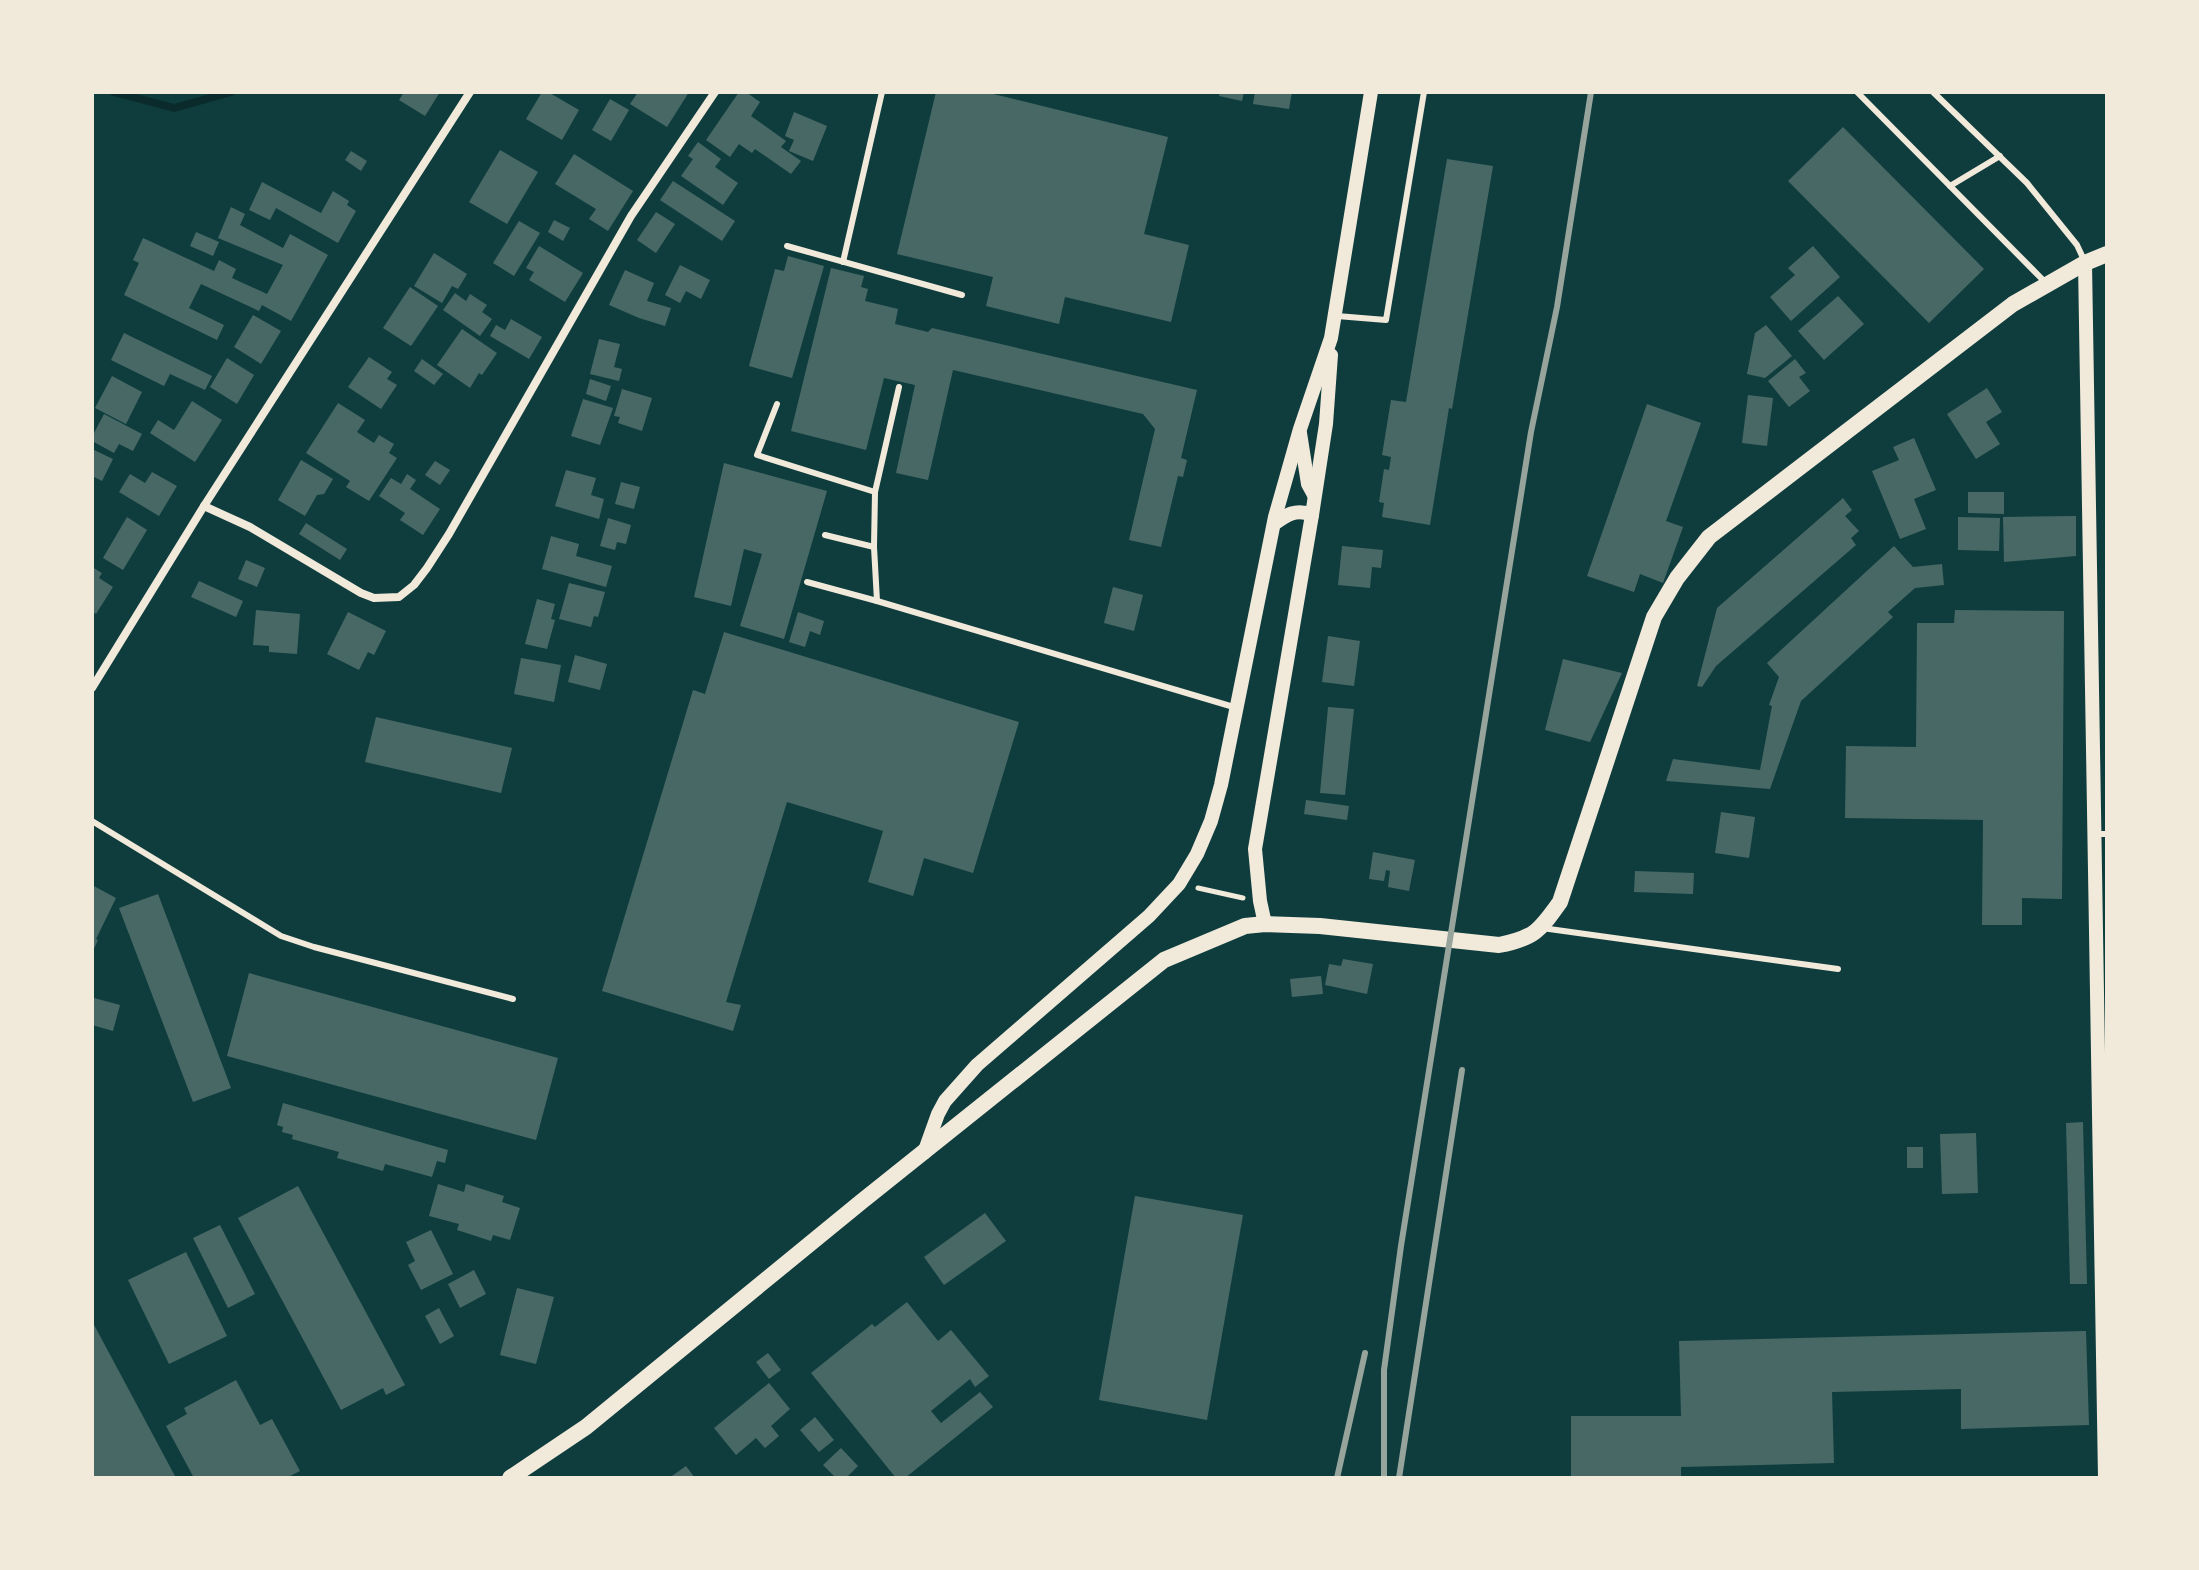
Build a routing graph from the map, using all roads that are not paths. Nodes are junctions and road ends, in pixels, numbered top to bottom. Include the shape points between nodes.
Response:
1 (470, 92) edge
2 (715, 92) edge
3 (882, 92) edge
4 (1371, 92) edge
5 (1424, 92) edge
6 (1857, 92) edge
7 (1933, 92) edge
8 (2000, 156) junction
9 (1950, 186) junction
10 (787, 246) dead end
11 (2107, 254) edge
12 (843, 262) junction
13 (2085, 263) junction
14 (2047, 285) junction
15 (962, 295) dead end
16 (1334, 316) junction
17 (1331, 338) junction
18 (899, 387) dead end
19 (777, 404) dead end
20 (1300, 429) junction
21 (875, 492) junction
22 (1314, 496) junction
23 (204, 506) junction
24 (1312, 515) junction
25 (1274, 524) junction
26 (825, 535) dead end
27 (874, 547) junction
28 (807, 582) dead end
29 (877, 601) junction
30 (92, 688) edge
31 (1237, 708) junction
32 (92, 821) edge
33 (2101, 834) edge
34 (1265, 924) junction
35 (1542, 928) junction
36 (1838, 969) dead end
37 (513, 999) dead end
38 (924, 1153) junction
39 (510, 1478) edge
40 (2105, 1478) edge

1 - 23 street
2 - 23 street via 631,216 449,534 407,591 399,597 361,593
3 - 12 lane
4 - 16 street
5 - 16 lane via 1386,320
6 - 9 lane
7 - 8 lane
8 - 9 lane
8 - 13 lane via 2077,245
9 - 14 lane
10 - 12 lane
11 - 13 main road
12 - 15 lane
13 - 14 main road
13 - 33 street
14 - 35 main road via 2013,304 1709,537 1654,617 1560,902
16 - 17 street
17 - 20 street
17 - 22 street via 1326,424
18 - 21 lane
19 - 21 lane via 757,455
20 - 22 street
20 - 25 street
21 - 27 lane
22 - 24 street
23 - 30 street
24 - 25 street via 1295,511
24 - 34 street via 1255,849
25 - 31 street
26 - 27 lane
27 - 29 lane
28 - 29 lane
29 - 31 lane
31 - 38 street via 1211,821 1179,884 977,1065 945,1101
32 - 37 lane via 281,936
33 - 40 street
34 - 35 main road via 1499,945
34 - 38 main road via 1245,926 1164,960
35 - 36 lane
38 - 39 main road via 586,1427

